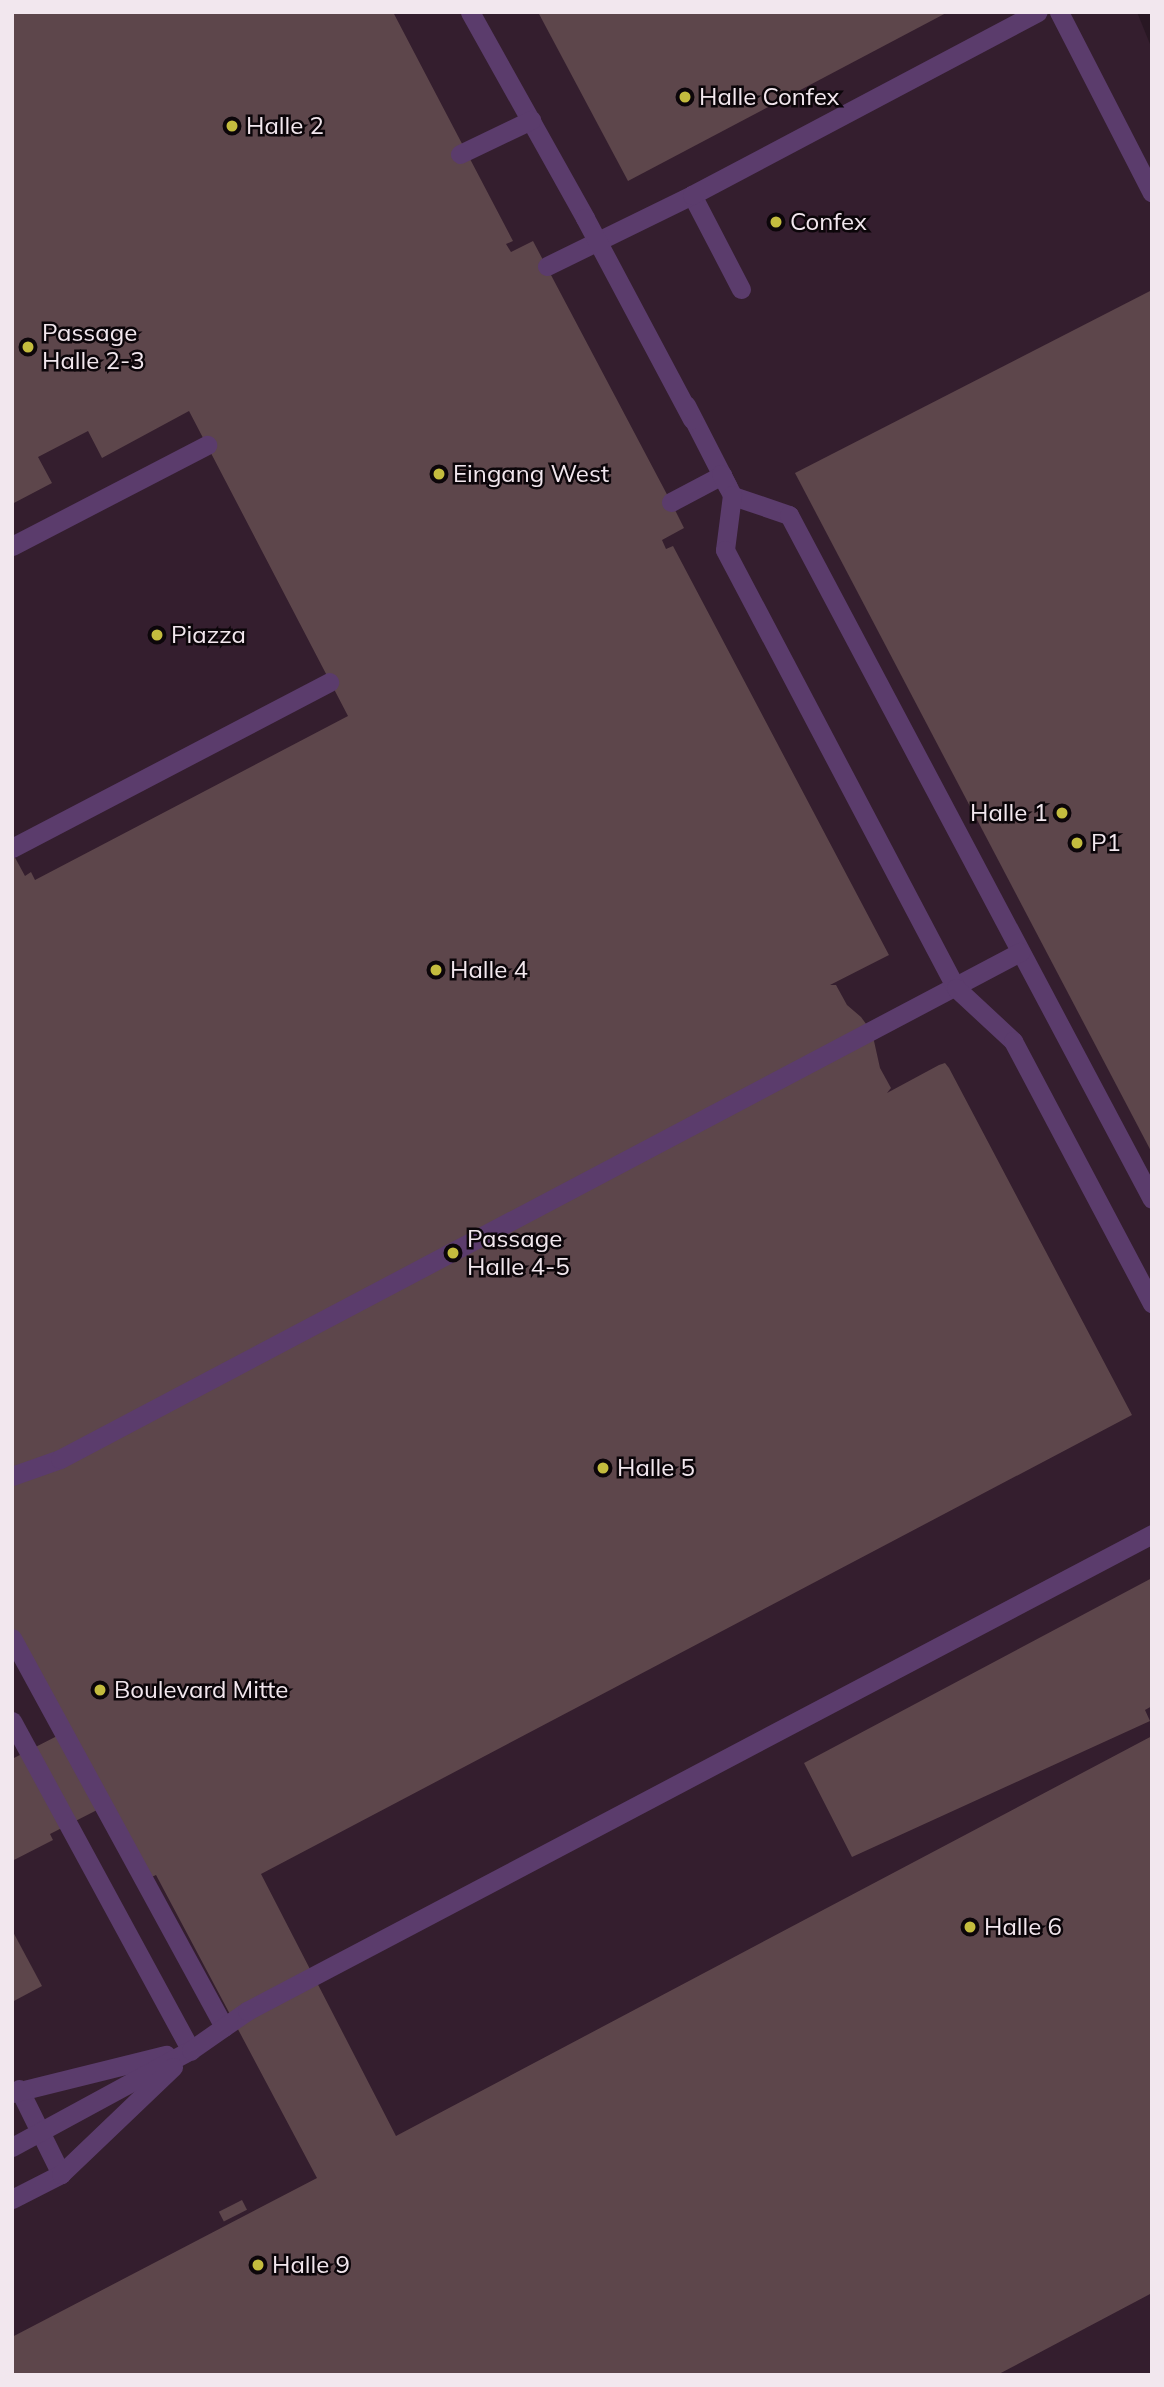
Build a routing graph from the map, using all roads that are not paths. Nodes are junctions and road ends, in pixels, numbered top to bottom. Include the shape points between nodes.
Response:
1 (471, 12) edge
2 (1038, 12) edge
3 (1059, 12) edge
4 (531, 120) junction
5 (455, 156) dead end
6 (1152, 193) edge
7 (692, 195) junction
8 (599, 241) junction
9 (547, 266) dead end
10 (741, 289) dead end
11 (207, 445) dead end
12 (722, 475) junction
13 (733, 496) junction
14 (671, 502) dead end
15 (12, 546) edge
16 (329, 682) dead end
17 (12, 848) edge
18 (1020, 952) junction
19 (955, 988) junction
20 (1017, 1047) junction
21 (1152, 1199) edge
22 (1152, 1305) edge
23 (12, 1476) edge
24 (1152, 1534) edge
25 (12, 1638) edge
26 (12, 1721) edge
27 (247, 2011) junction
28 (223, 2026) junction
29 (191, 2050) junction
30 (15, 2092) edge
31 (40, 2132) junction
32 (12, 2147) edge
33 (66, 2169) junction
34 (12, 2199) edge

1 - 4 lane, bridge
2 - 7 lane
3 - 6 lane
4 - 5 lane, bridge
4 - 8 lane
4 - 20 lane, bridge via 732,495 725,550 731,562 956,988
7 - 8 lane
7 - 10 lane
8 - 9 lane
8 - 12 lane
11 - 15 lane
12 - 13 lane
12 - 14 lane
13 - 18 lane via 789,515
13 - 19 lane via 726,550
16 - 17 lane
18 - 19 lane
18 - 21 lane
19 - 20 lane
19 - 23 lane via 60,1459
20 - 22 lane, bridge
24 - 27 lane, bridge
25 - 28 lane
26 - 29 lane
27 - 28 lane
27 - 29 lane, bridge
28 - 29 lane
29 - 30 lane, bridge
29 - 31 lane, bridge
29 - 33 lane, bridge
30 - 31 lane
31 - 32 lane, bridge
31 - 33 lane
33 - 34 lane

